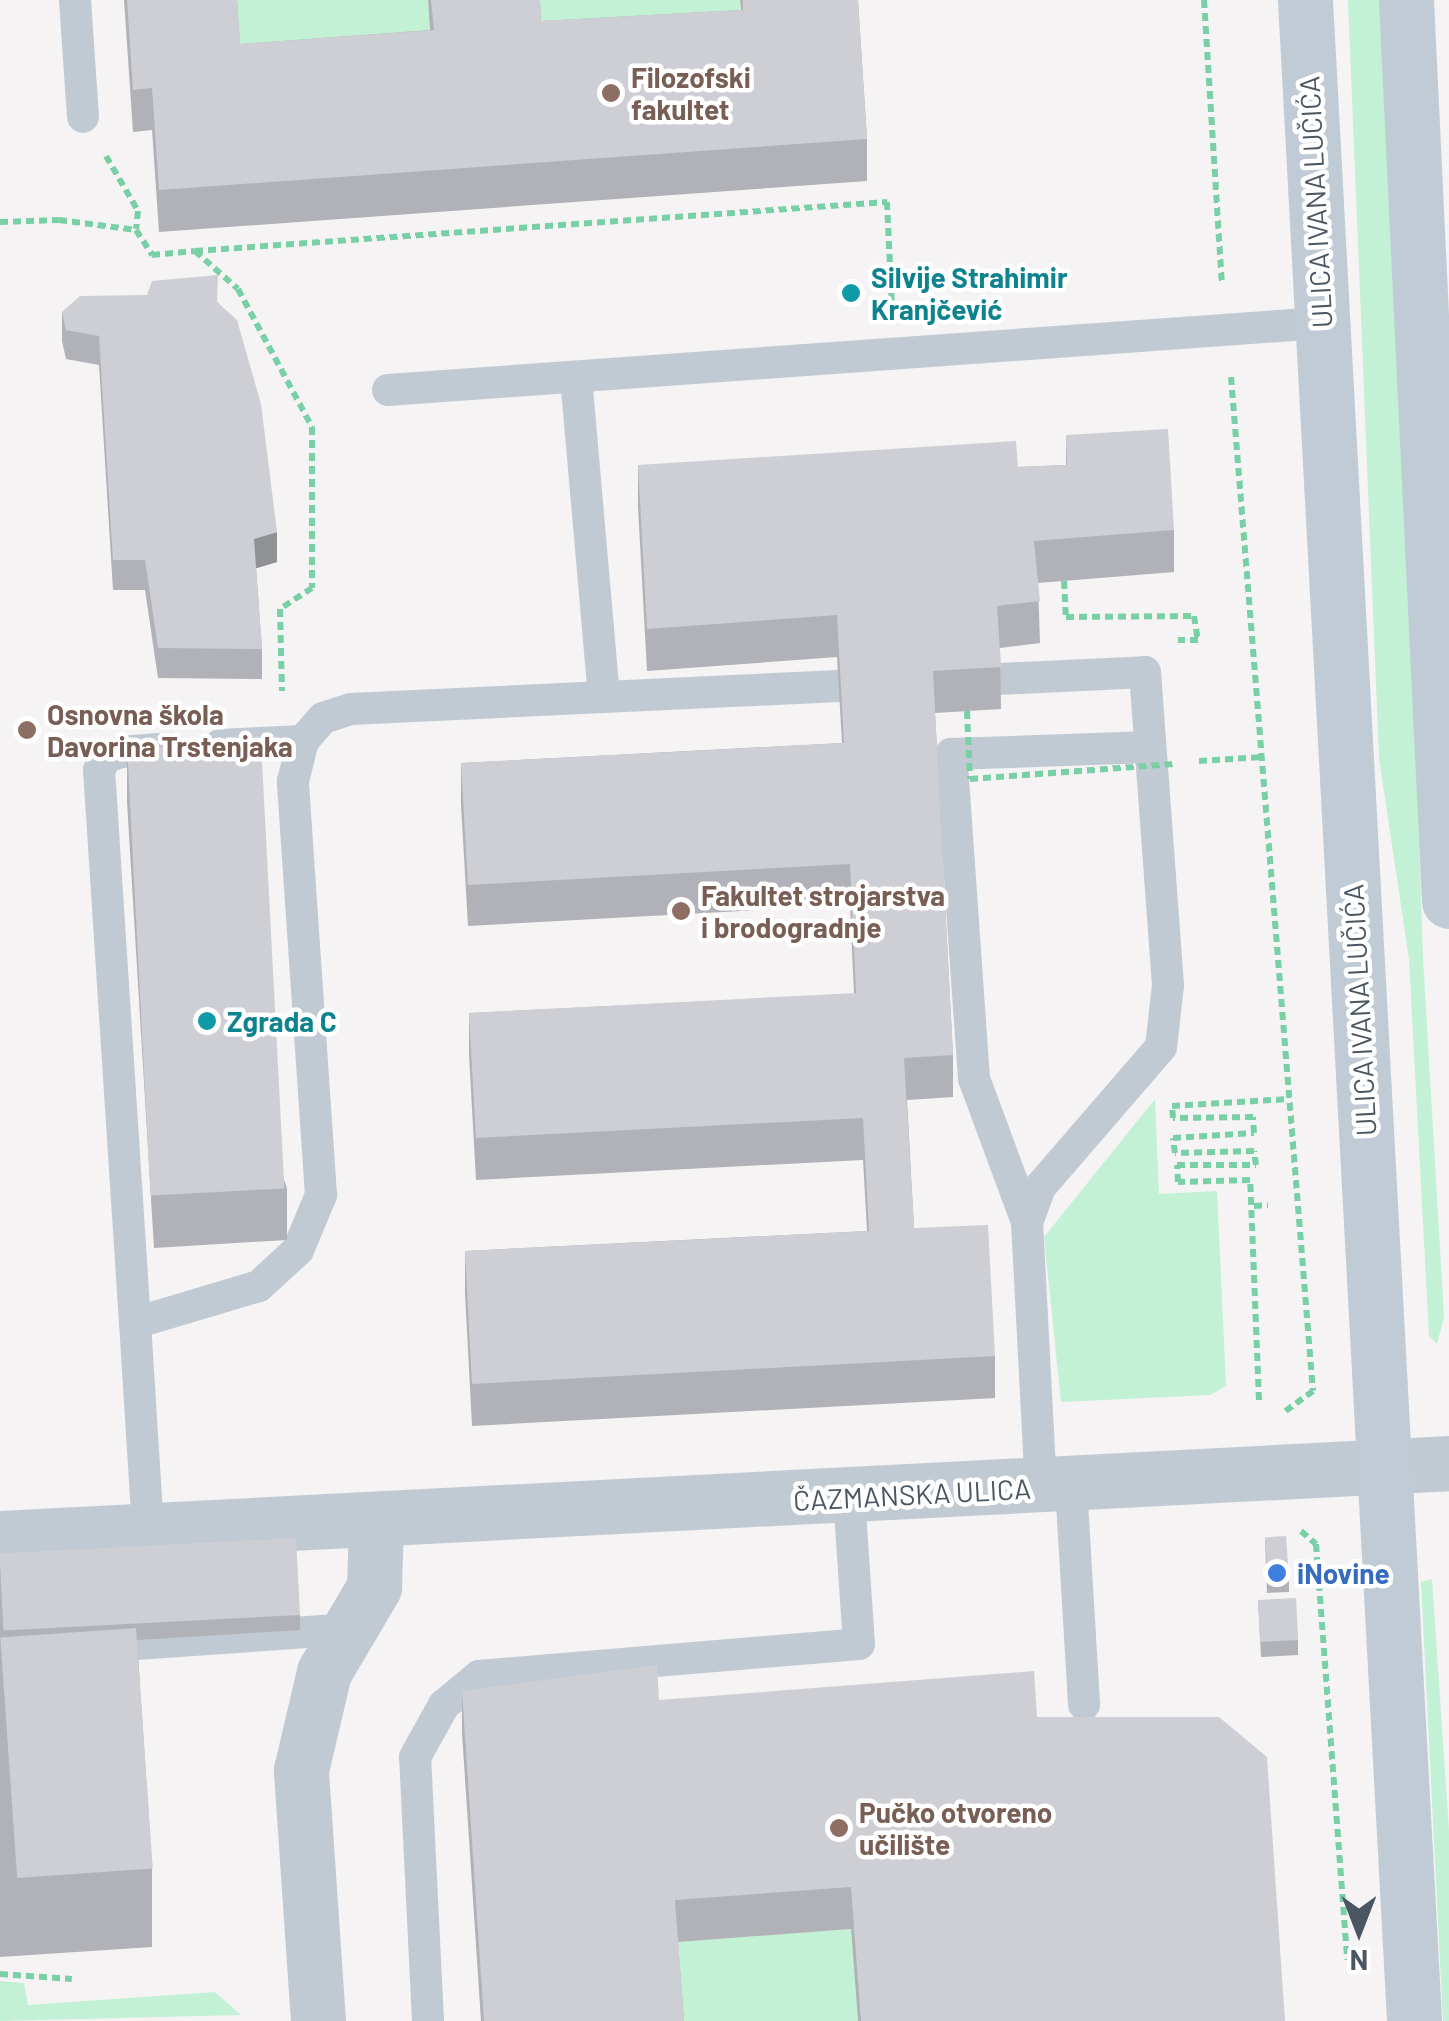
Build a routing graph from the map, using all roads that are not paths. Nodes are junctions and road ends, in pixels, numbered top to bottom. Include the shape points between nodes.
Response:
1 (75, 0) edge
2 (1305, 0) edge
3 (1406, 0) edge
4 (82, 117) road end
5 (1322, 324) junction
6 (576, 377) junction
7 (388, 390) dead end
8 (999, 679) edge
9 (839, 686) edge
10 (604, 696) junction
11 (293, 741) junction
12 (1162, 755) junction
13 (1449, 901) edge
14 (1027, 1222) junction
15 (135, 1323) junction
16 (1449, 1464) edge
17 (1385, 1468) junction
18 (1056, 1486) junction
19 (849, 1498) junction
20 (376, 1524) junction
21 (148, 1530) junction
22 (0, 1538) edge
23 (353, 1629) junction
24 (58, 1650) edge
25 (1084, 1705) dead end
26 (318, 2021) edge
27 (428, 2021) edge
28 (1414, 2021) edge

1 - 4 lane
2 - 5 street, ULICA IVANA LUČIĆA
3 - 13 street
5 - 6 lane
5 - 17 street, ULICA IVANA LUČIĆA
6 - 7 lane
6 - 10 lane
8 - 12 lane via 1145,672
9 - 10 lane
10 - 11 lane via 351,709 324,718
11 - 15 lane via 322,1195 298,1250 258,1286
11 - 15 lane via 121,752 106,757 99,770
12 - 14 lane via 1168,985 1162,1047 1040,1187
12 - 14 lane via 950,754 974,1079
14 - 18 lane
15 - 21 lane
16 - 17 street, ČAZMANSKA ULICA
17 - 18 street, ČAZMANSKA ULICA
17 - 28 street, ULICA IVANA LUČIĆA
18 - 19 street, ČAZMANSKA ULICA
18 - 25 lane
19 - 20 street, ČAZMANSKA ULICA
19 - 27 lane via 859,1644 478,1676 444,1705 415,1757
20 - 21 street, ČAZMANSKA ULICA
20 - 23 street via 374,1587
21 - 22 street, ČAZMANSKA ULICA
23 - 24 lane
23 - 26 street via 324,1672 301,1770

